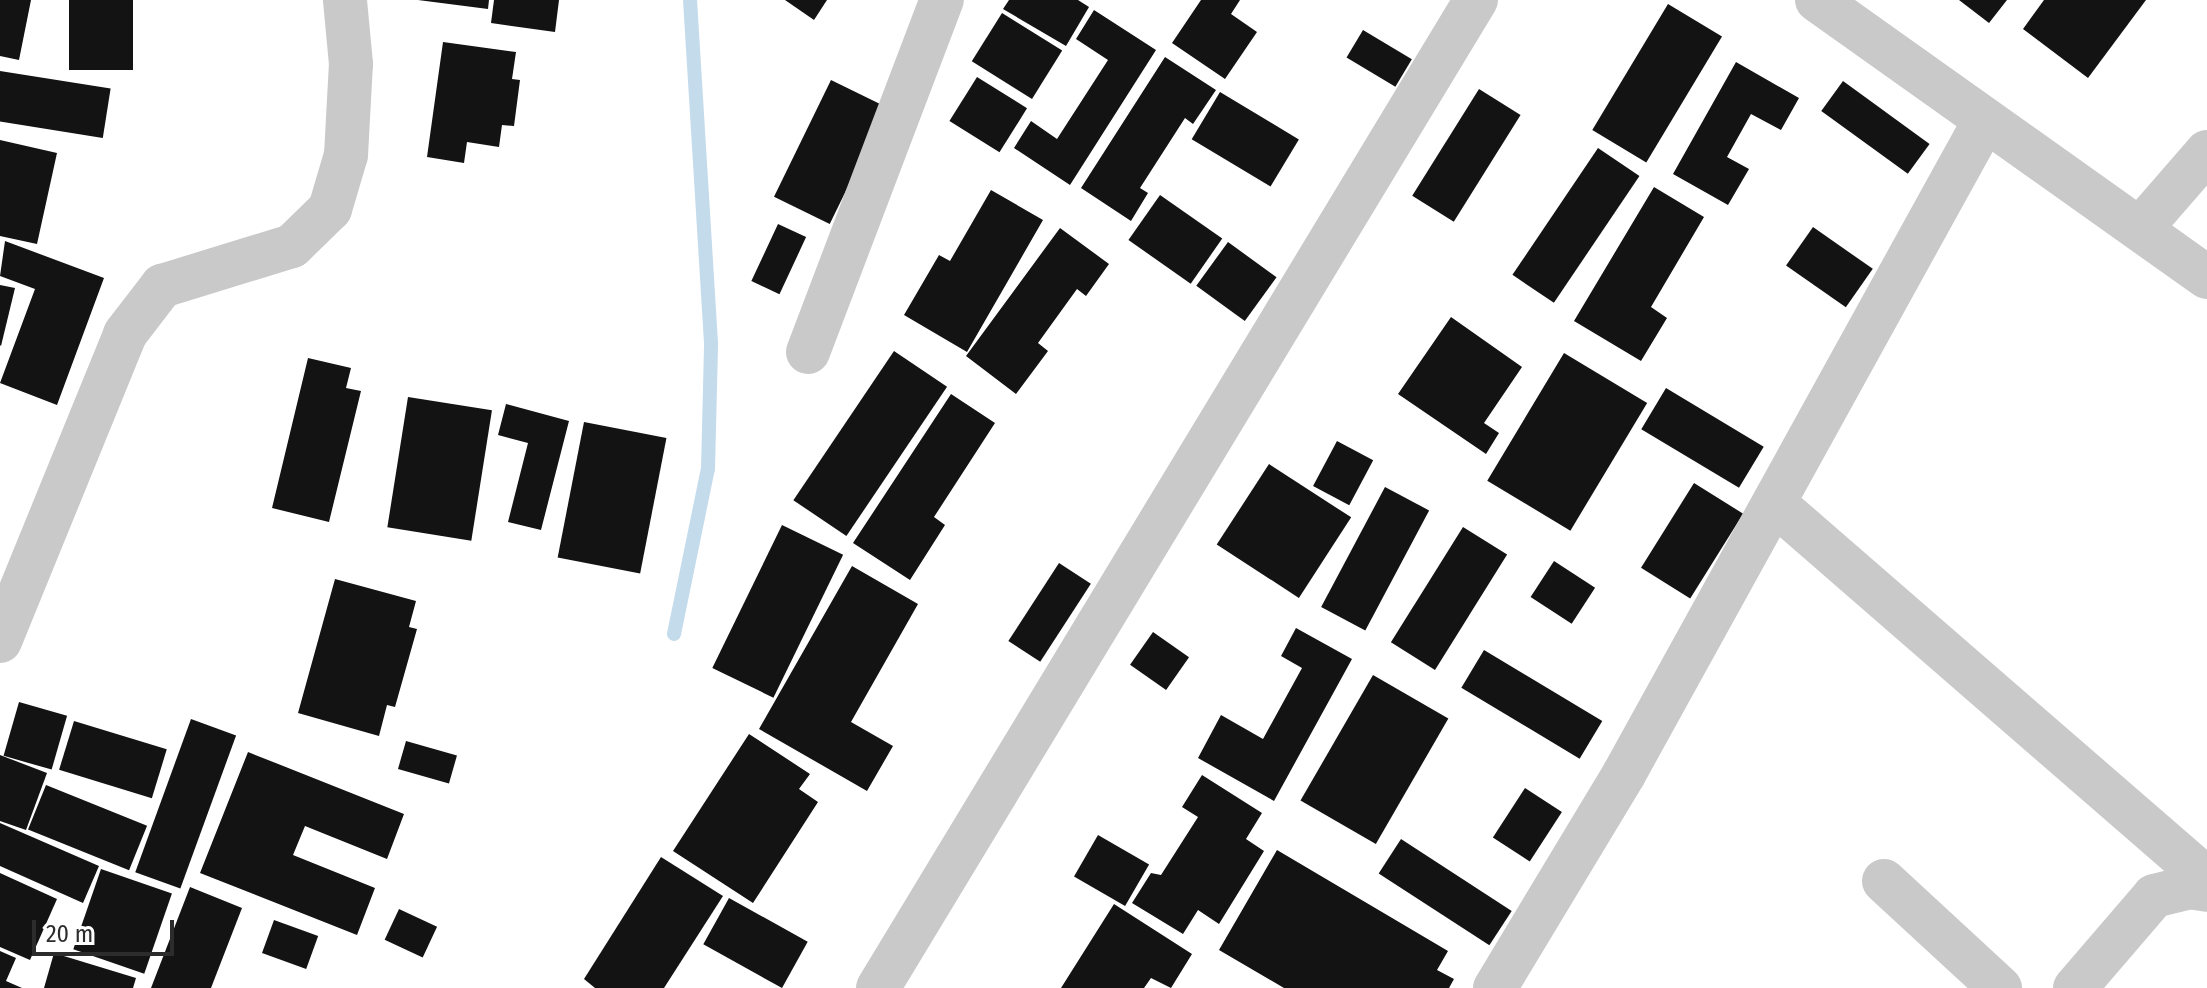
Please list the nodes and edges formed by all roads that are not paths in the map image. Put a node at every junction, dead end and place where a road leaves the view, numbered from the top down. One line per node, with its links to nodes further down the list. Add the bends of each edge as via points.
1 (345, 0): 11 (street, via 351,64 346,155 330,209 292,246 162,286 125,334)
2 (942, 0): 9 (street)
3 (1476, 0): 15 (street)
4 (1817, 0): 5 (street)
5 (1985, 120): 7 (street); 10 (street)
6 (2207, 152): 7 (street)
7 (2140, 229): 8 (street)
8 (2207, 277)
9 (808, 352)
10 (1774, 503): 12 (street); 16 (street, via 1624,774)
11 (0, 641)
12 (2207, 879)
13 (1884, 881): 17 (street)
14 (2207, 890): 18 (street, via 2189,887 2154,896)
15 (878, 988)
16 (1495, 988)
17 (2000, 988)
18 (2075, 988)

